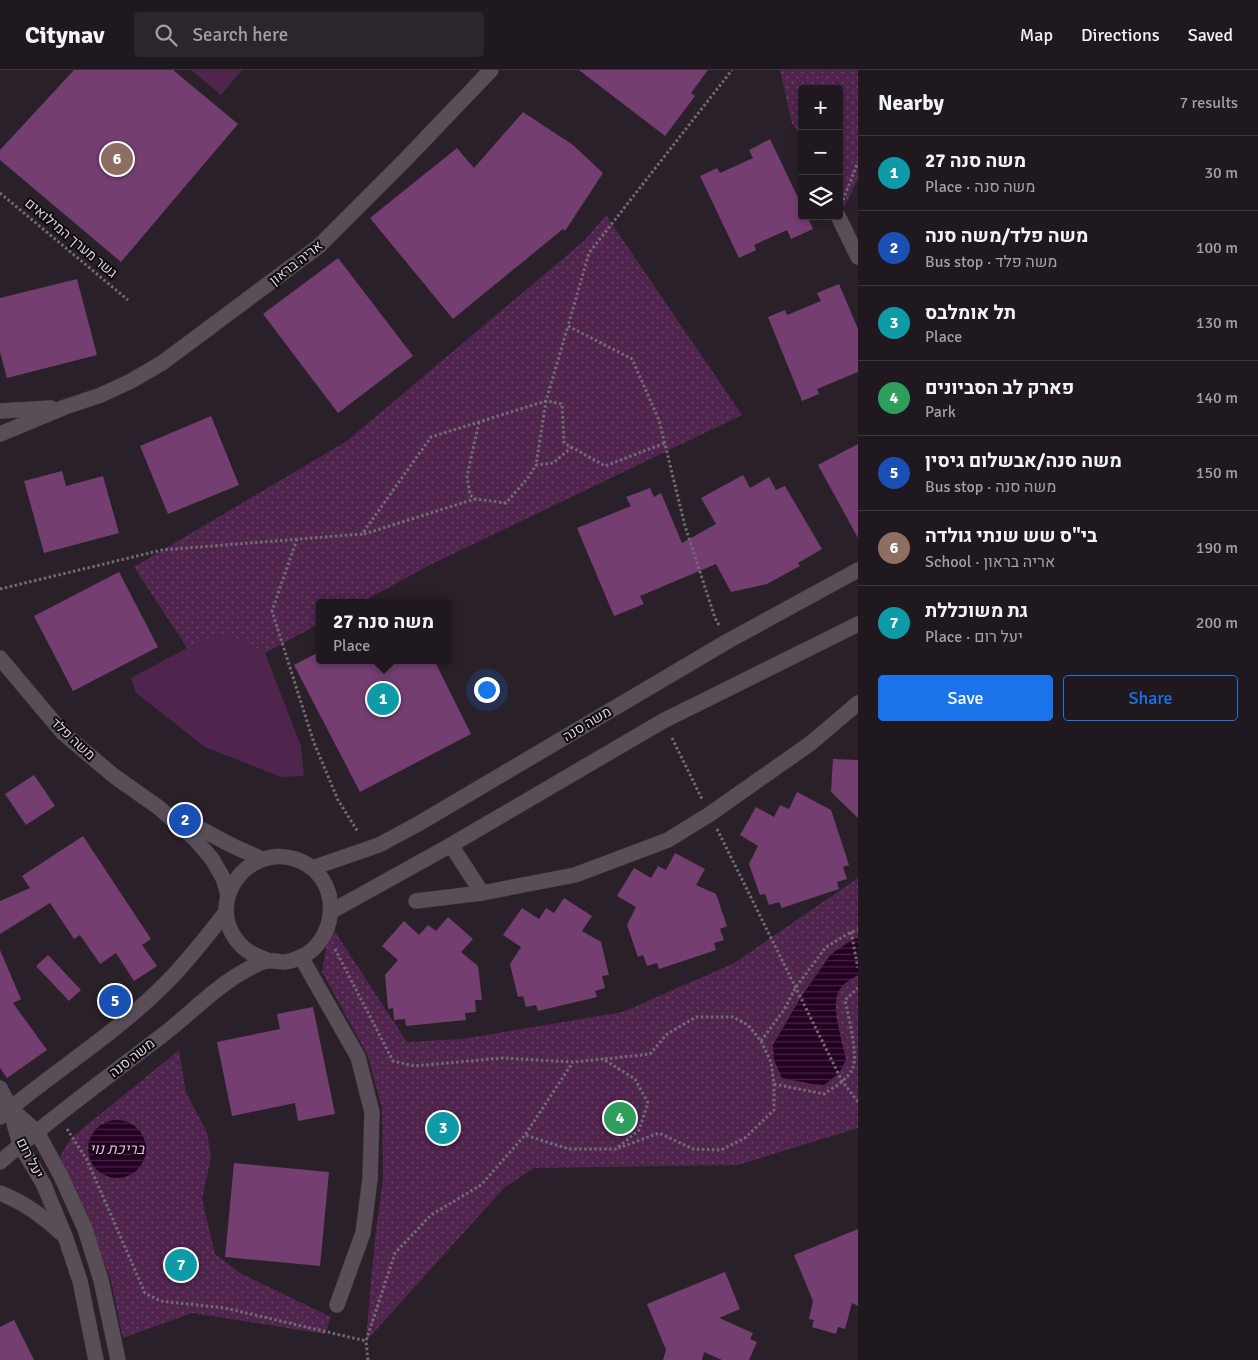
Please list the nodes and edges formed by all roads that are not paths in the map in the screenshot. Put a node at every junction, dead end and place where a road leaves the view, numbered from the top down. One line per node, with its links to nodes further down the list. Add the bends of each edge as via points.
1 (491, 70): 4 (street, אריה בראון, via 319,246 162,363 101,395)
2 (843, 217): 3 (street)
3 (858, 257)
4 (65, 407): 5 (street, אריה בראון); 6 (street, אריה בראון)
5 (0, 412)
6 (0, 434)
7 (858, 570): 14 (street, משה סנה, via 728,641 387,841)
8 (858, 624): 12 (street, via 664,721)
9 (0, 658): 11 (street, משה פלד, via 63,733 114,776)
10 (858, 703): 15 (street, via 811,743 668,840 575,875)
11 (158, 807): 13 (street, משה פלד); 16 (street, משה פלד, via 212,859)
12 (451, 845): 15 (street); 18 (street)
13 (262, 859): 14 (street, via 279,856 296,859); 16 (street, via 235,879)
14 (312, 868): 18 (street, via 324,881)
15 (482, 893): 17 (street)
16 (228, 894): 19 (street)
17 (416, 901)
18 (332, 911): 20 (street, via 326,932 316,947)
19 (226, 912): 21 (street, via 238,943 251,954); 23 (street, via 167,983 124,1021)
20 (301, 957): 21 (street, via 285,962); 29 (street, via 358,1058 372,1112 370,1179 363,1234)
21 (267, 960): 24 (street, משה סנה, via 241,973 210,995)
22 (0, 1088): 23 (street)
23 (5, 1113): 24 (street, יעל רום); 25 (street, יעל רום)
24 (37, 1132): 25 (street, משה סנה); 31 (street, יעל רום, via 62,1176 85,1229 101,1280)
25 (20, 1145): 26 (street, משה סנה); 28 (street, יעל רום, via 44,1186)
26 (0, 1162)
27 (0, 1193): 28 (street, via 48,1220)
28 (66, 1239): 30 (street, יעל רום, via 80,1282)
29 (337, 1305)
30 (96, 1360)
31 (118, 1360)

